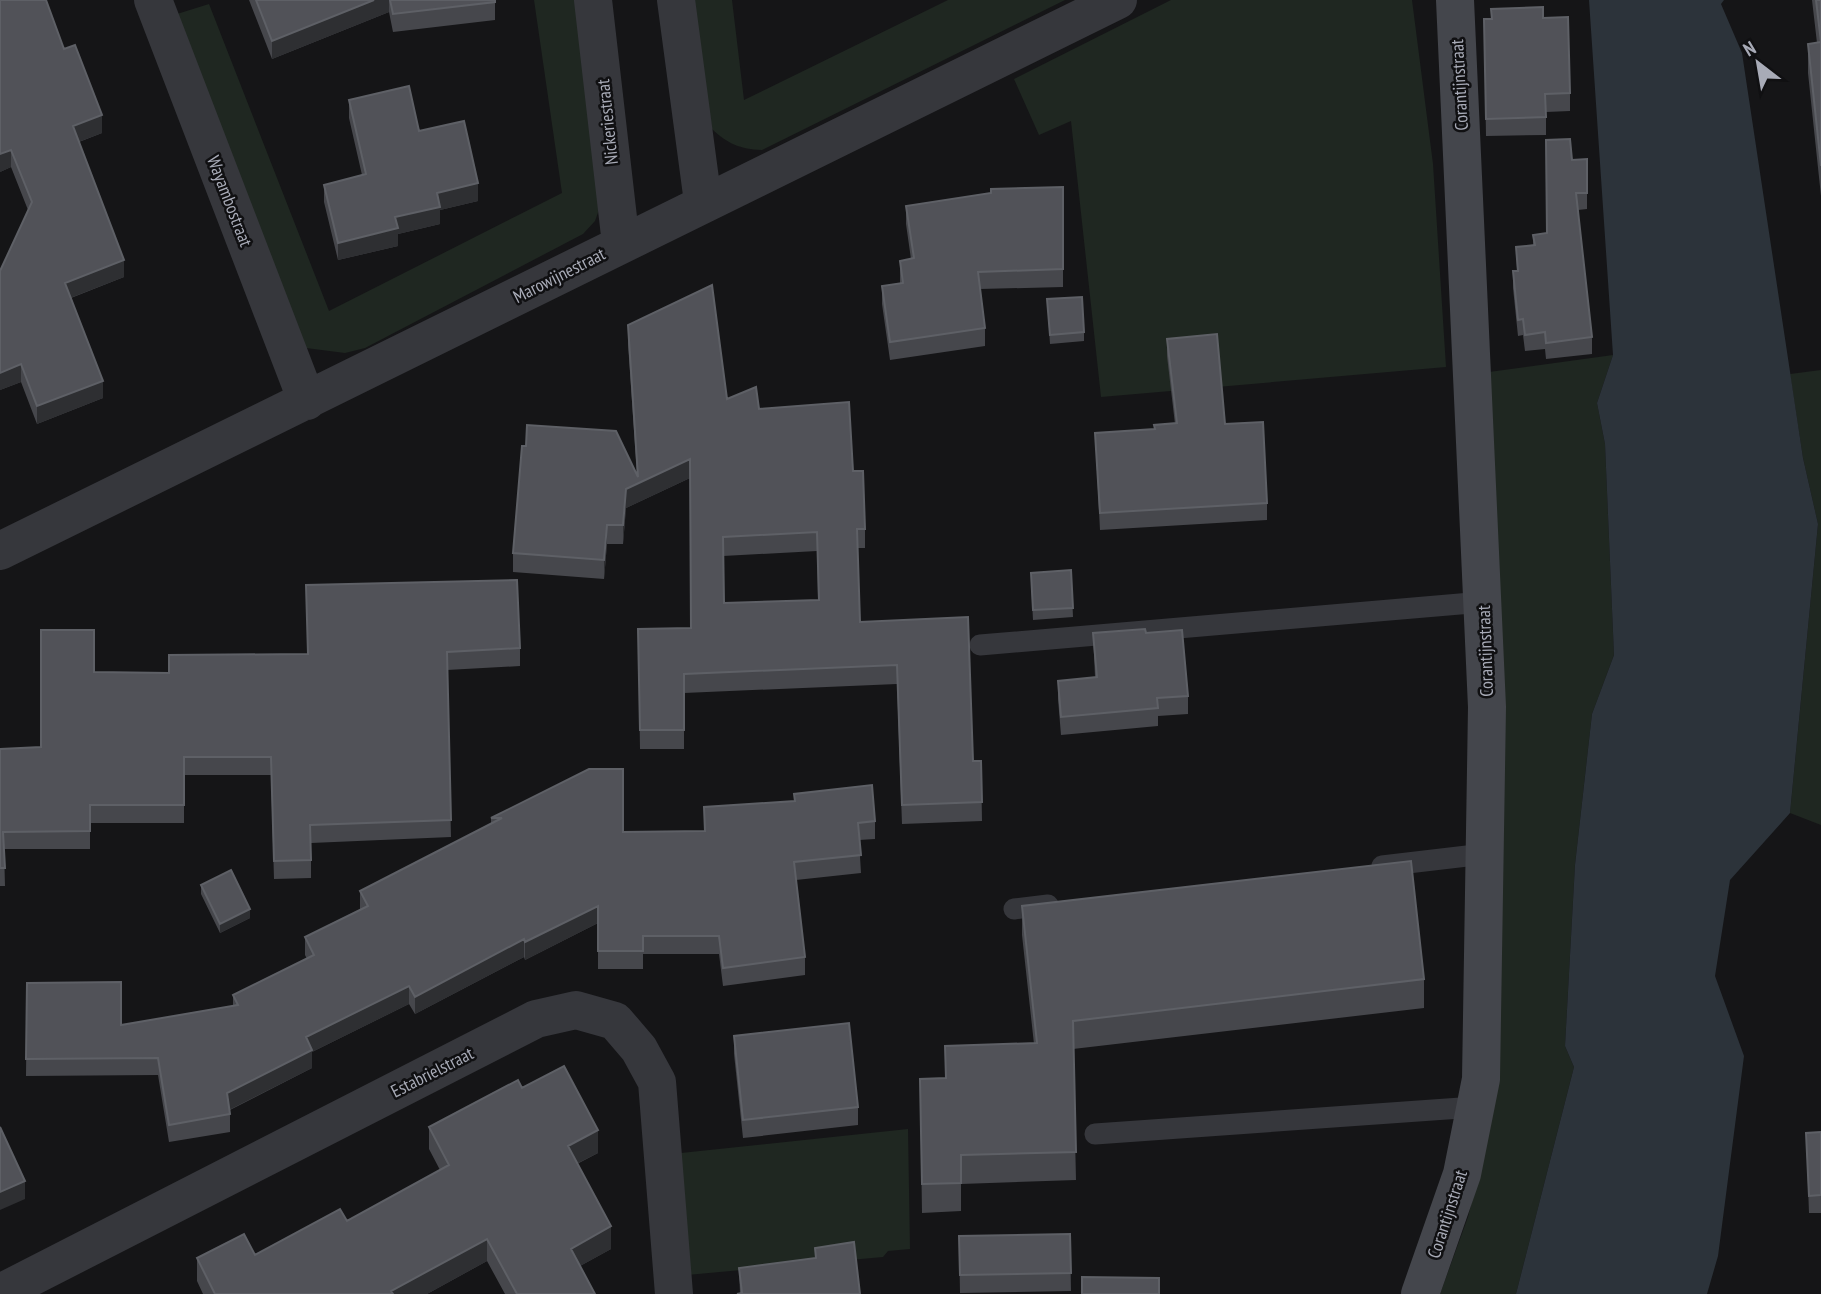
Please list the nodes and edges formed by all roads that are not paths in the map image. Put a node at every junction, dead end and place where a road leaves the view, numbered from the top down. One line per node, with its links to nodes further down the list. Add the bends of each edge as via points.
1 (153, 0): 8 (street, Wayambostraat)
2 (593, 0): 7 (street, Nickeriestraat)
3 (676, 0): 6 (street)
4 (1118, 0): 6 (street, Marowijnestraat)
5 (1455, 0): 10 (street, Corantijnstraat)
6 (703, 202): 7 (street, Marowijnestraat)
7 (621, 244): 8 (street, Marowijnestraat)
8 (307, 401): 9 (street, Marowijnestraat)
9 (0, 551)
10 (1483, 602): 11 (lane); 12 (street, Corantijnstraat, via 1487,707)
11 (980, 645)
12 (1484, 854): 13 (lane); 16 (street, Corantijnstraat, via 1481,1079)
13 (1367, 868)
14 (1068, 902): 15 (lane)
15 (1014, 909)
16 (1475, 1107): 17 (lane); 20 (street, Corantijnstraat, via 1462,1174)
17 (1095, 1134)
18 (0, 1293): 19 (street, Estabrielstraat, via 536,1019 576,1010 615,1021 639,1049 657,1082)
19 (674, 1294)
20 (1420, 1294)

